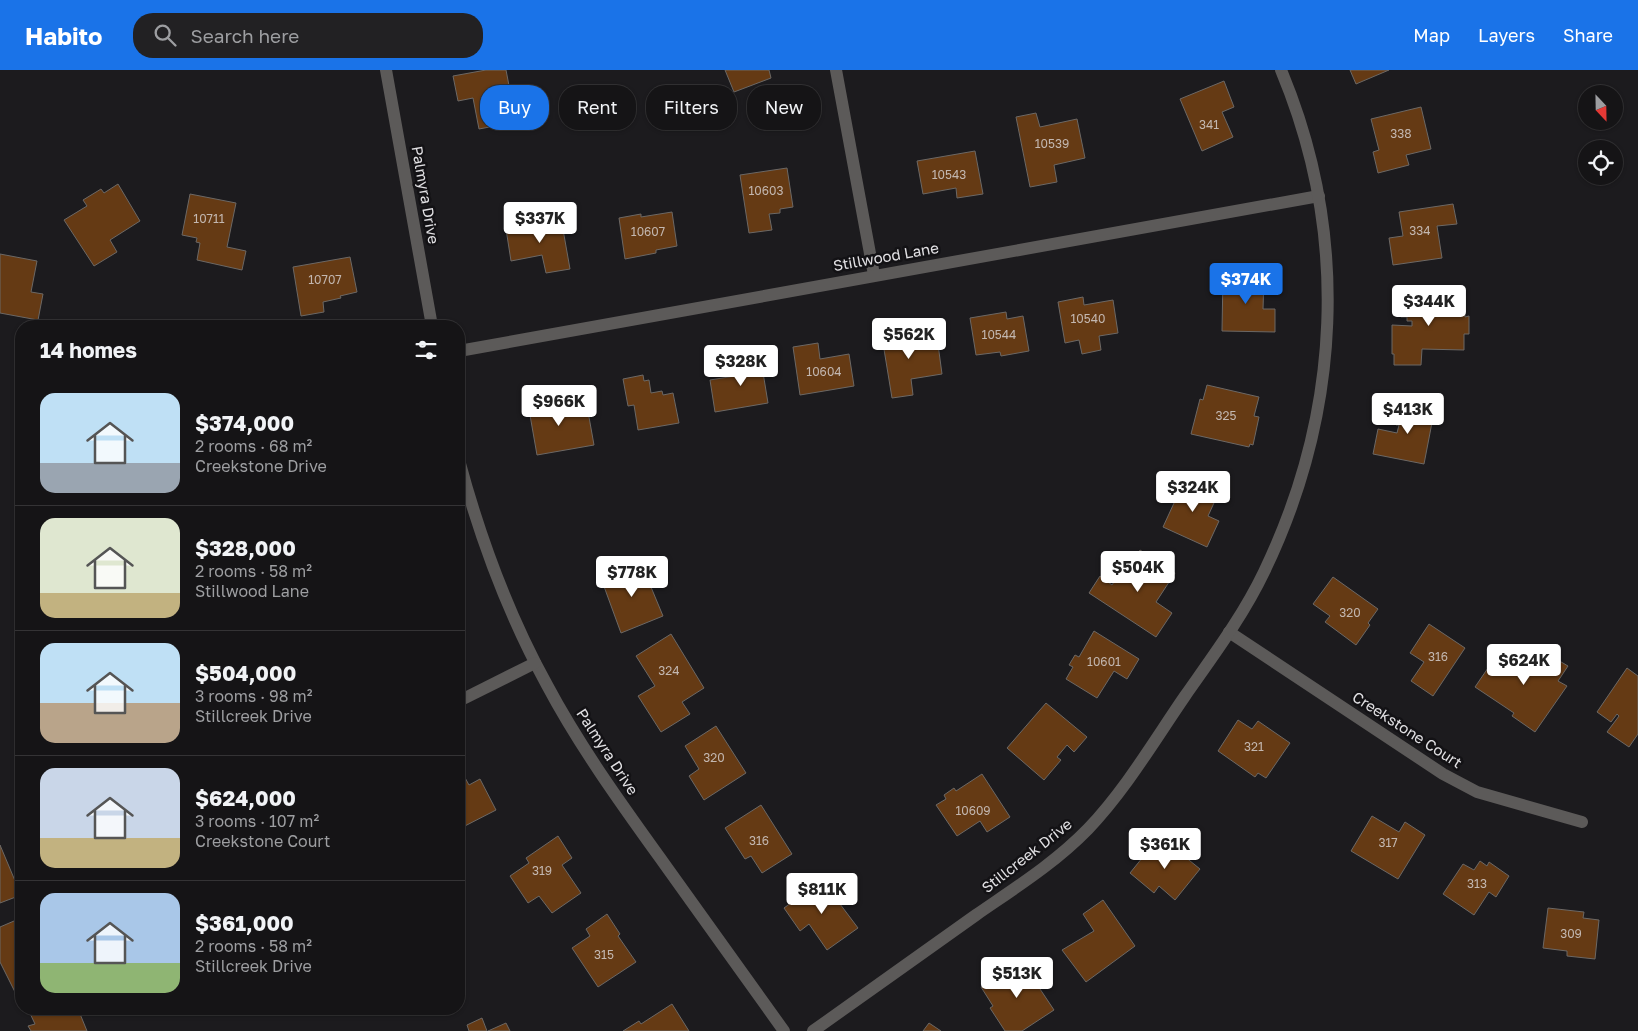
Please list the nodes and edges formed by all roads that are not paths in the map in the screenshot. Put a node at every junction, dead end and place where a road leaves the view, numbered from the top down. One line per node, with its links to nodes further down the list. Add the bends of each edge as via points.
1 (386, 70): 6 (street, Palmyra Drive)
2 (836, 70): 5 (street)
3 (1282, 70): 4 (street, Stillcreek Drive, via 1306,138)
4 (1320, 196): 5 (street, Stillwood Lane); 9 (street, Stillcreek Drive, via 1326,245 1328,322 1313,432 1290,514 1254,591)
5 (874, 276): 7 (street, Stillwood Lane)
6 (431, 320)
7 (465, 350)
8 (465, 480): 10 (street, Palmyra Drive, via 495,572)
9 (1229, 632): 12 (street, Creekstone Court, via 1442,774 1477,792); 14 (street, Stillcreek Drive, via 1120,791 1087,830 1038,872)
10 (535, 663): 11 (street); 13 (street, Palmyra Drive, via 605,782)
11 (465, 698)
12 (1582, 822)
13 (784, 1031)
14 (813, 1031)

